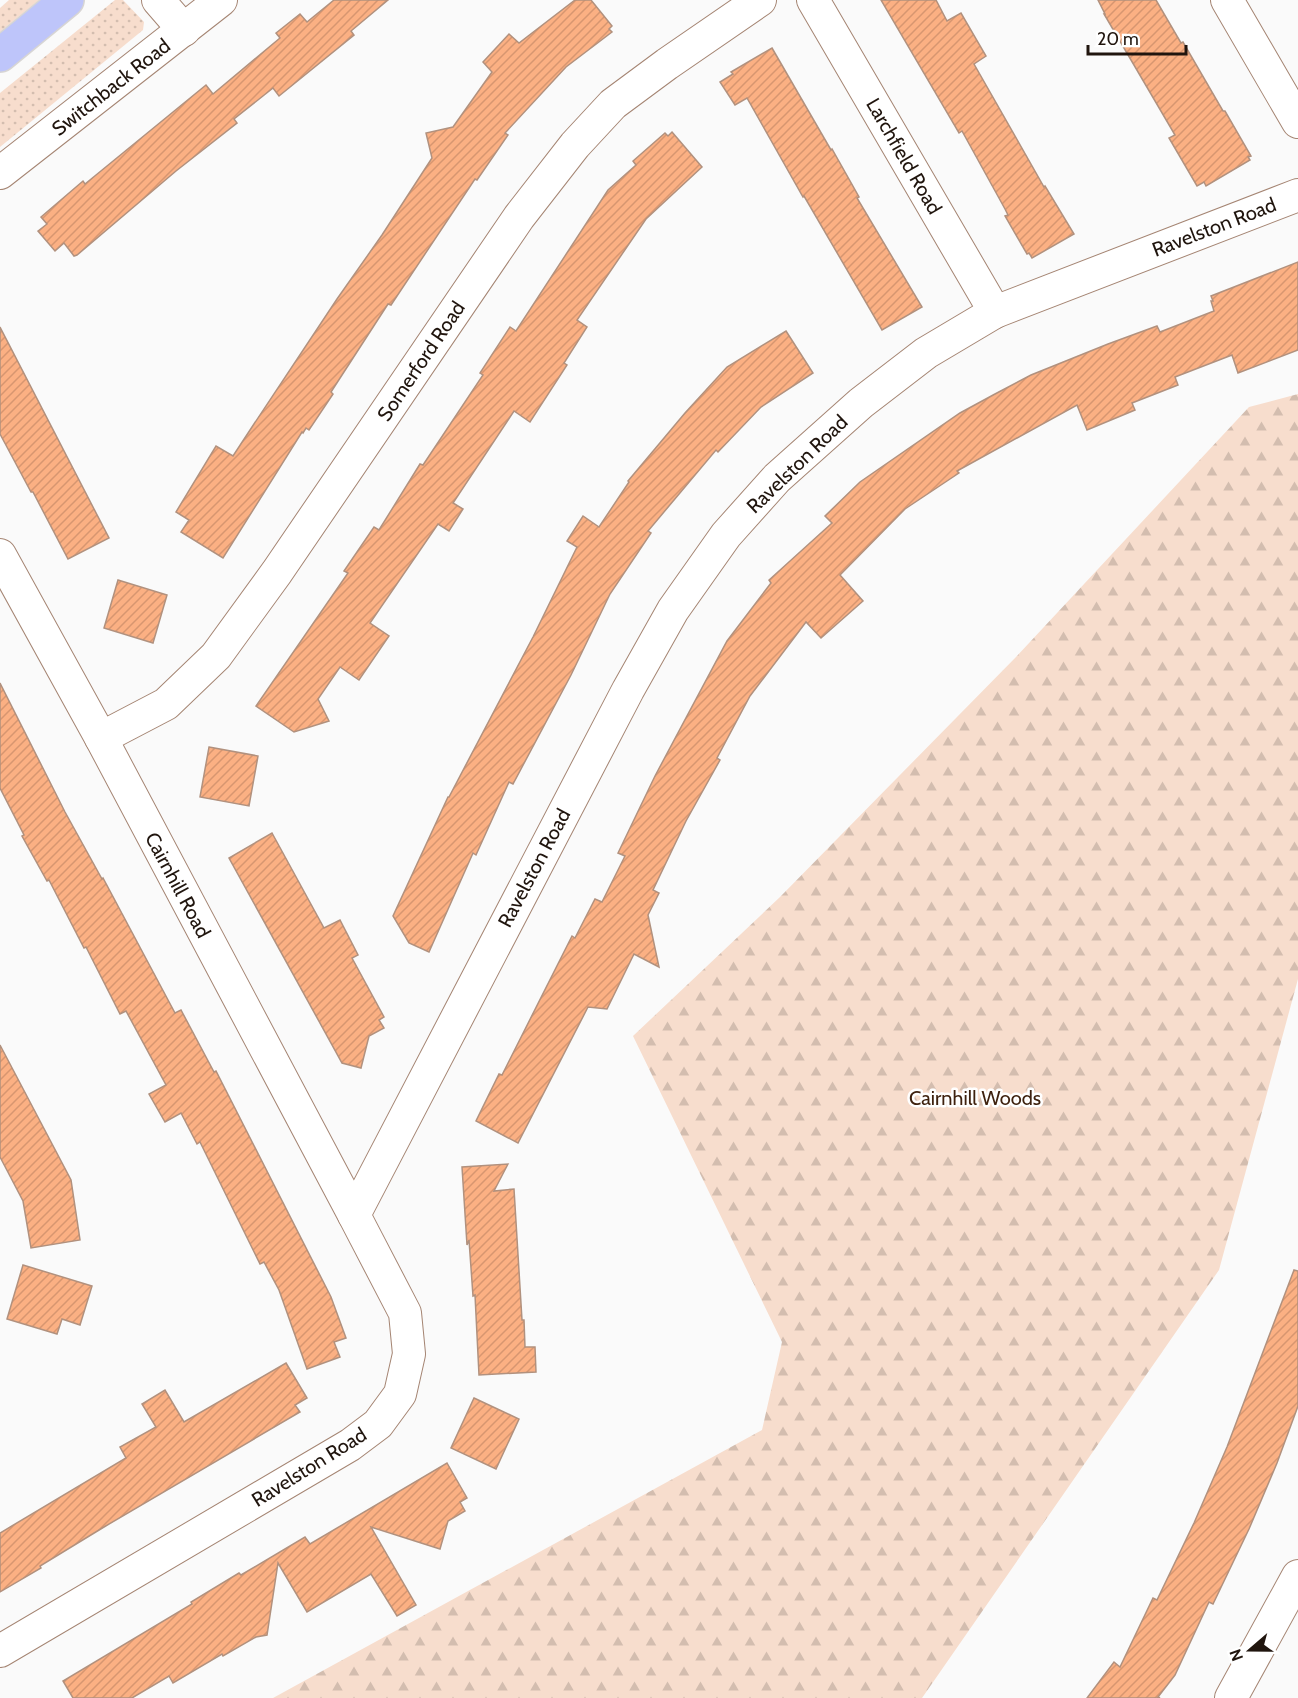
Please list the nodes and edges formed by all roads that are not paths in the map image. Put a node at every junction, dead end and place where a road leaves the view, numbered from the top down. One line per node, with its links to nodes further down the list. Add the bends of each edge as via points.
1 (67, 0): 8 (main road)
2 (158, 0): 7 (street)
3 (221, 0): 7 (street, Switchback Road)
4 (760, 0): 14 (street, Somerford Road, via 613,104 574,145 519,217 216,656 166,704)
5 (813, 0): 12 (street, Larchfield Road)
6 (1227, 0): 9 (street)
7 (184, 30): 10 (street, Switchback Road)
8 (0, 55)
9 (1298, 122)
10 (0, 173)
11 (1298, 195): 12 (street, Ravelston Road)
12 (995, 312): 15 (street, Ravelston Road, via 926,353 861,403 777,478 712,554 673,610 628,690)
13 (0, 555): 14 (street, Cairnhill Road)
14 (101, 738): 15 (street, Cairnhill Road)
15 (354, 1215): 17 (street, Ravelston Road, via 405,1313 409,1354 400,1394 378,1424 350,1445)
16 (1298, 1576): 18 (street)
17 (0, 1651)
18 (1232, 1698)

